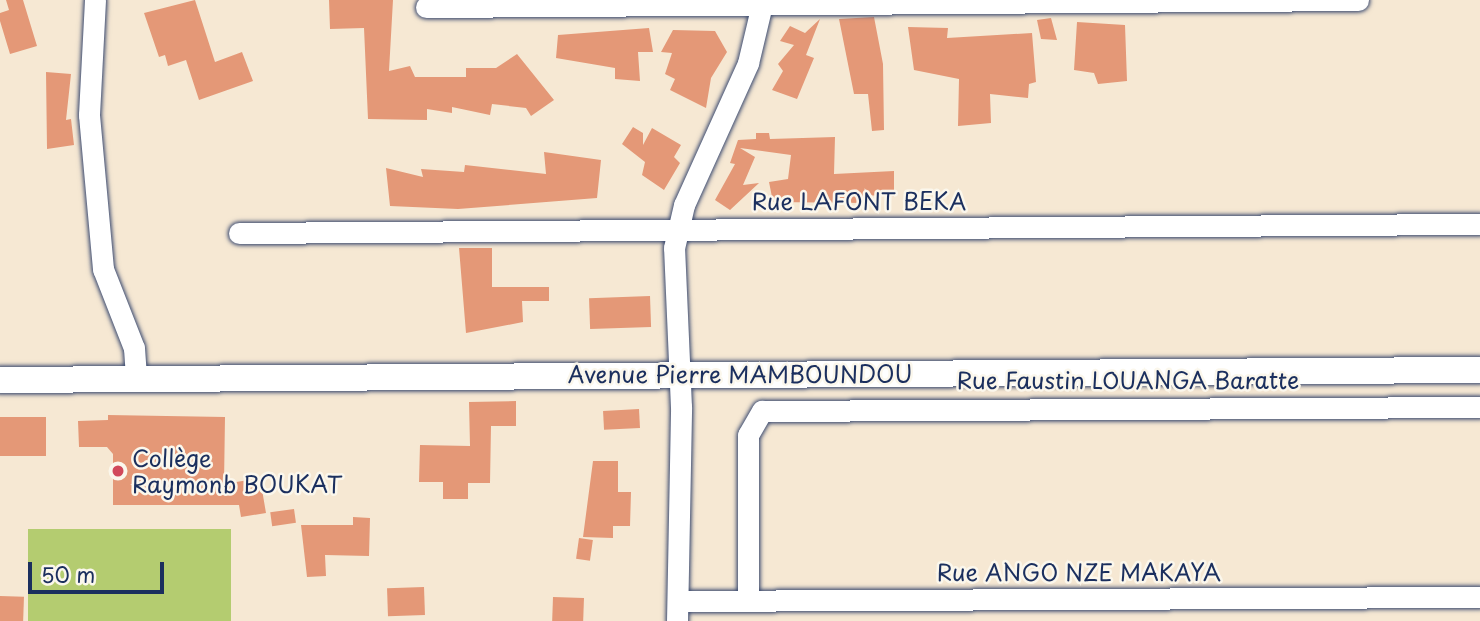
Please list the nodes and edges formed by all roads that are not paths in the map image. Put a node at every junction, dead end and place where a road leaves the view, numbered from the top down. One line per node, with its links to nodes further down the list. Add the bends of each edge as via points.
1 (95, 0): 12 (street, via 89,115 103,269 134,348)
2 (1358, 0): 4 (street)
3 (923, 1): 4 (street); 5 (street)
4 (1217, 1)
5 (764, 3): 6 (street); 8 (street, via 748,63)
6 (426, 7)
7 (1480, 224): 8 (street, Rue LAFONT BEKA)
8 (679, 227): 9 (street, Rue LAFONT BEKA); 11 (street, via 674,248)
9 (239, 233)
10 (1480, 370): 11 (street, Avenue Pierre MAMBOUNDOU)
11 (679, 375): 12 (street, Avenue Pierre MAMBOUNDOU); 17 (street)
12 (136, 379): 13 (street, Avenue Pierre MAMBOUNDOU)
13 (0, 380)
14 (1480, 408): 16 (street, Rue Faustin LOUANGA Baratte, via 762,411 748,435)
15 (1480, 597): 16 (street, Rue ANGO NZE MAKAYA)
16 (748, 600): 17 (street, Rue ANGO NZE MAKAYA)
17 (677, 611)

